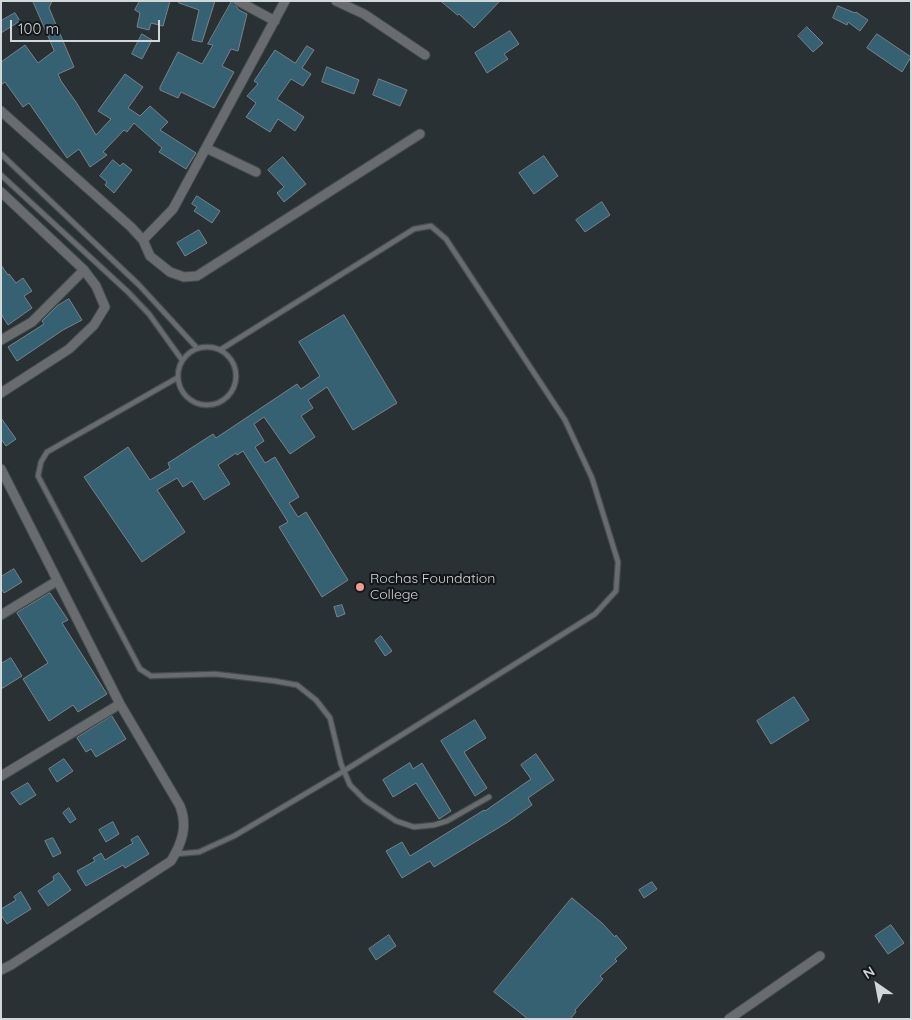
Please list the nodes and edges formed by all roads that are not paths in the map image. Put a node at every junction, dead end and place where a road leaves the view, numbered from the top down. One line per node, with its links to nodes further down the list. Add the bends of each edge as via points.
1 (238, 1): 4 (street)
2 (285, 1): 4 (street)
3 (336, 1): 5 (street, via 364,14)
4 (275, 21): 8 (street)
5 (425, 55)
6 (1, 111): 13 (street)
7 (420, 134): 13 (street, via 197,276 184,277 170,272 150,256)
8 (206, 148): 10 (street); 13 (street, via 173,209)
9 (1, 154): 16 (lane, via 139,285)
10 (256, 172)
11 (1, 175): 18 (lane, via 128,292 149,314)
12 (1, 192): 14 (street)
13 (143, 240)
14 (84, 270): 15 (street, via 32,322); 20 (street, via 106,307 94,325 69,349)
15 (1, 340)
16 (197, 348): 17 (lane, via 206,346); 18 (lane)
17 (220, 350): 19 (lane, via 231,359 236,377 229,395 222,401 212,405 193,402 185,396); 25 (lane, via 414,229 431,226 446,239 565,420 592,478 618,562 616,591 595,614)
18 (182, 360): 19 (lane)
19 (177, 378): 25 (lane, via 47,452 38,476 140,670 151,676 215,674 297,685 316,700 330,718)
20 (1, 393)
21 (1, 469): 22 (street)
22 (57, 581): 23 (street); 24 (street)
23 (1, 614)
24 (120, 704): 26 (street); 28 (street, via 183,815 185,827)
25 (344, 771): 27 (lane, via 350,785 365,800 396,821 414,827 447,822); 28 (lane, via 234,836 199,852)
26 (1, 776)
27 (489, 797)
28 (176, 854): 30 (street, via 171,861)
29 (820, 956): 31 (street)
30 (1, 970)
31 (729, 1019)

